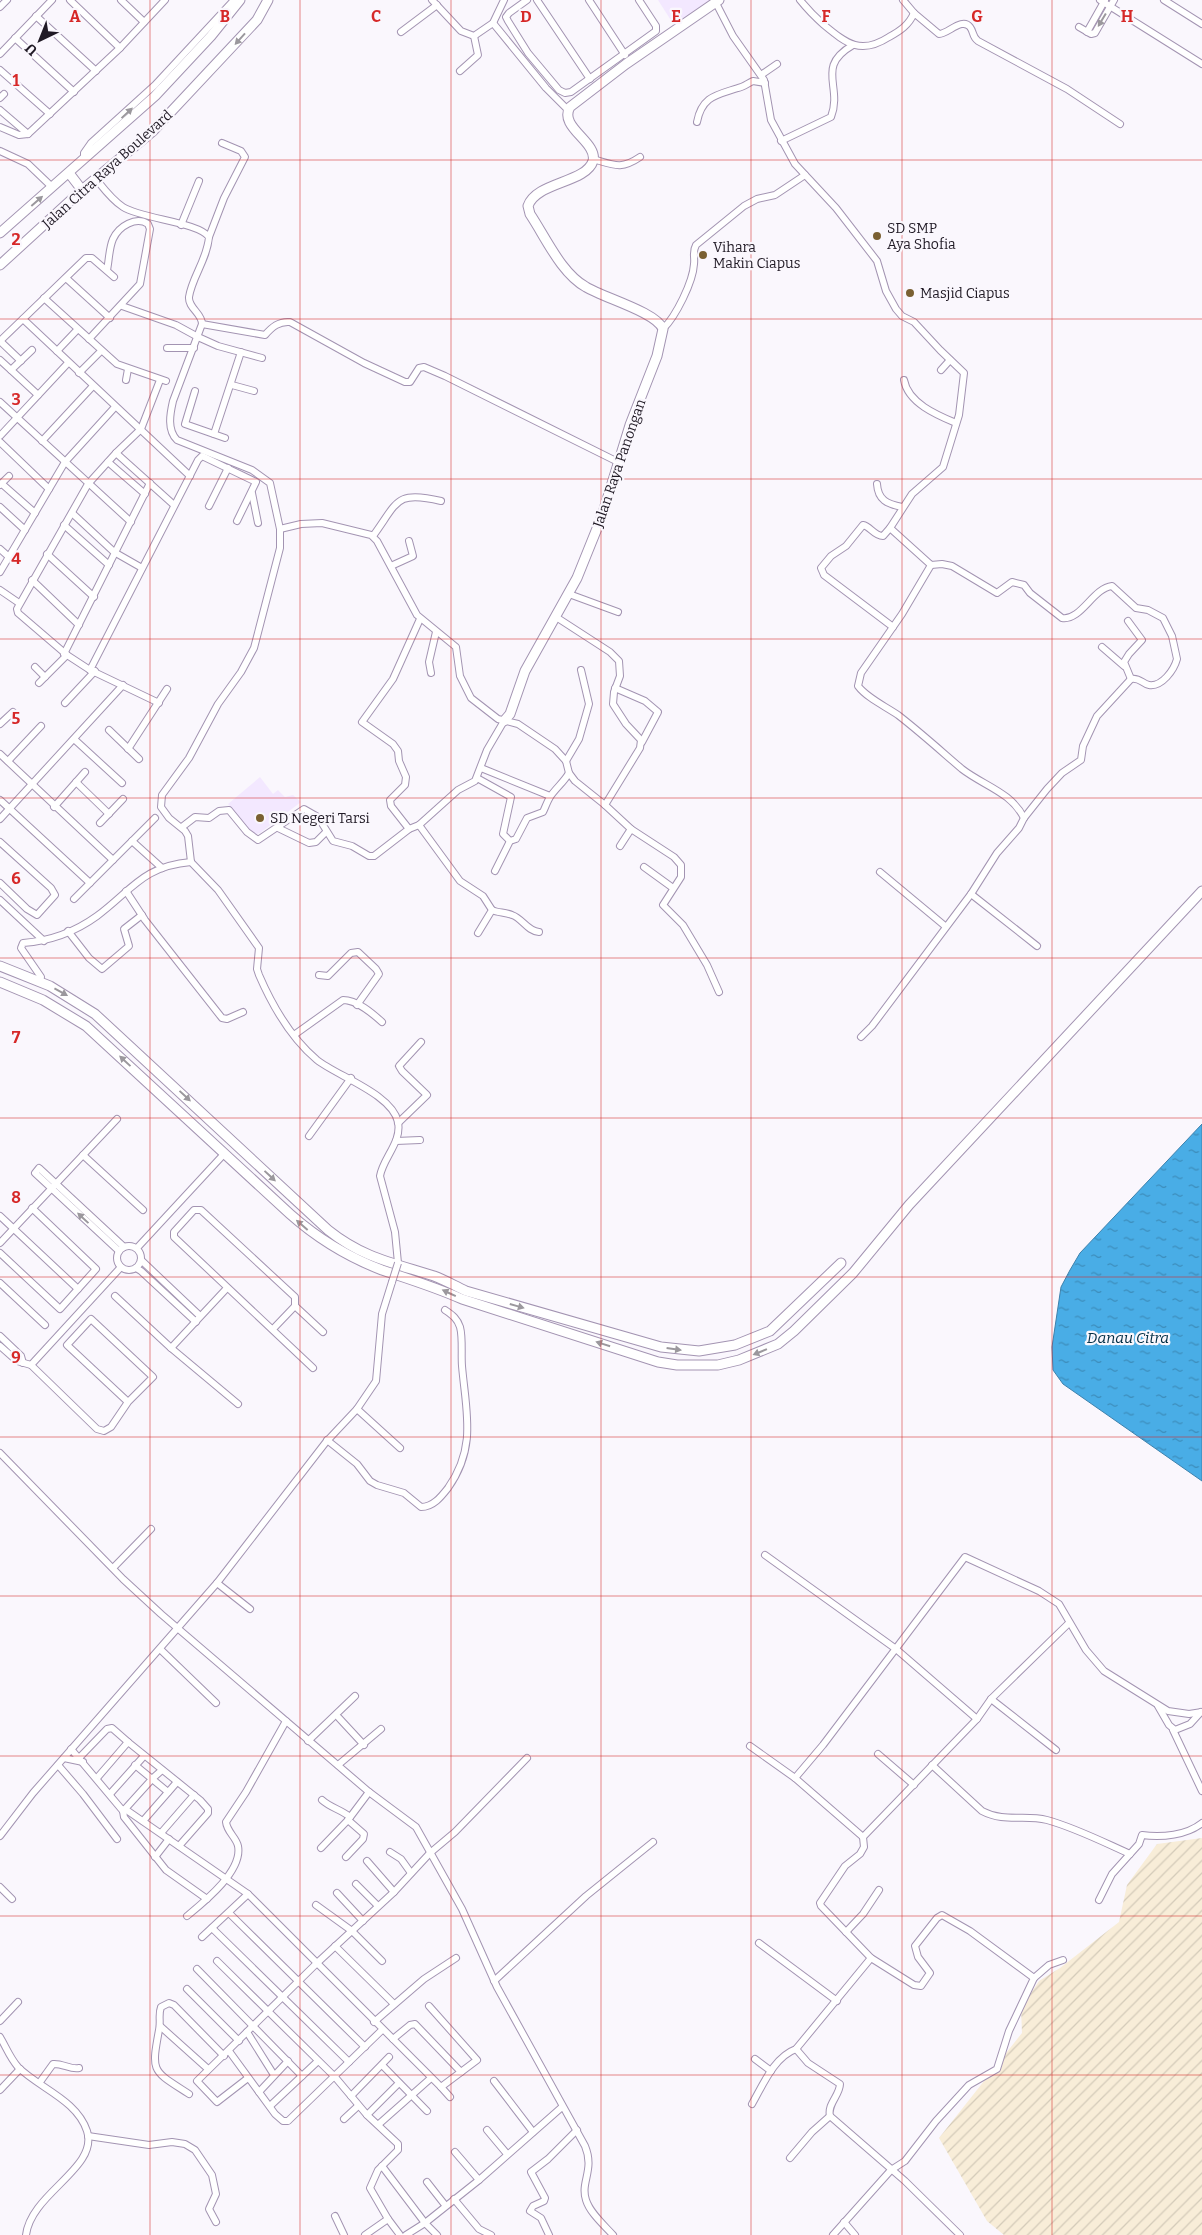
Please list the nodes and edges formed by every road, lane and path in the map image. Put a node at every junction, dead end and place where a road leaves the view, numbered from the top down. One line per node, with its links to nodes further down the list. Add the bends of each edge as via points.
1 (7, 0): 21 (street)
2 (52, 0): 23 (street)
3 (70, 0): 34 (street)
4 (121, 0): 24 (street)
5 (164, 0): 24 (street)
6 (234, 0): 32 (street)
7 (240, 0): 32 (street, Jalan Citra Raya Boulevard)
8 (268, 0): 60 (street, Jalan Citra Raya Boulevard, one-way to 60, via 257,20 199,84 141,142)
9 (504, 0): 25 (street)
10 (528, 0): 43 (street, via 506,17 528,53 565,93)
11 (537, 0): 43 (street)
12 (589, 0): 36 (street)
13 (639, 0): 36 (street, via 656,31)
14 (800, 0): 33 (street, via 812,16 840,39)
15 (903, 0): 22 (street)
16 (1164, 0): 26 (street)
17 (1103, 1): 20 (street); 29 (street)
18 (718, 2): 42 (street, via 733,36); 47 (street, via 626,64)
19 (435, 3): 28 (street); 30 (street, via 461,31)
20 (1112, 3): 29 (street, one-way to 29, via 1094,33); 38 (street)
21 (0, 8)
22 (914, 13): 33 (street, via 905,27 882,42 865,47); 50 (street, via 939,34 960,24 969,26 978,41 1067,89)
23 (36, 16): 31 (street); 41 (street)
24 (144, 22): 34 (street)
25 (493, 23): 30 (street); 47 (street)
26 (1202, 24)
27 (1079, 27): 29 (street)
28 (401, 32)
29 (1087, 32)
30 (474, 36): 40 (street, via 478,55)
31 (16, 38): 35 (street); 45 (street)
32 (200, 44): 58 (street, Jalan Citra Raya Boulevard, one-way to 32)
33 (853, 45): 53 (street, via 833,64 831,117)
34 (120, 48): 41 (street)
35 (0, 54)
36 (625, 55): 43 (street)
37 (777, 64): 42 (street)
38 (1202, 64)
39 (0, 70): 48 (street)
40 (460, 71)
41 (96, 72): 45 (street)
42 (761, 75): 44 (street)
43 (590, 79)
44 (765, 83): 49 (street, via 752,80 740,88 714,96 702,108); 53 (street, via 768,112)
45 (74, 92): 48 (street)
46 (0, 110): 52 (street)
47 (568, 110): 57 (street, via 569,121 590,148)
48 (50, 114): 52 (street)
49 (698, 122)
50 (1120, 124)
51 (0, 127): 52 (street, via 18,135)
52 (28, 134)
53 (781, 141): 59 (street)
54 (222, 143): 66 (street, via 242,150 246,157 224,198)
55 (0, 151): 62 (street, via 28,164)
56 (640, 157): 57 (street, via 622,166)
57 (593, 159): 76 (street, via 585,171 535,195 528,206 530,214 568,272 580,283 654,318)
58 (69, 173): 62 (street, Jalan Citra Raya Boulevard); 63 (street)
59 (805, 175): 76 (street, via 775,195 744,206 696,245 689,282); 89 (street, via 878,261 885,287 896,309 920,327)
60 (96, 179): 63 (street, Jalan Citra Raya Boulevard); 64 (street, via 123,207)
61 (199, 181): 64 (street)
62 (52, 187): 65 (street, Jalan Citra Raya Boulevard, one-way to 62)
63 (82, 190): 67 (street, Jalan Citra Raya Boulevard, via 21,251)
64 (181, 224): 66 (street)
65 (0, 233)
66 (209, 237): 75 (street, via 206,256 190,296)
67 (0, 265)
68 (107, 270): 69 (street); 70 (street, via 88,257); 72 (street, via 115,235 133,221 148,224 150,229 140,284)
69 (114, 277)
70 (66, 278): 71 (street); 73 (street)
71 (44, 298): 74 (street); 77 (street)
72 (122, 306): 73 (street); 78 (street, via 176,325)
73 (110, 318): 79 (street)
74 (23, 319): 80 (street); 84 (street)
75 (202, 324): 78 (street); 116 (street, via 265,335 275,325 290,322 404,382 410,382 419,368 424,367)
76 (663, 329): 116 (street, Jalan Raya Panongan, via 657,356)
77 (77, 330): 79 (street); 84 (street)
78 (198, 337): 82 (street); 86 (street)
79 (89, 340): 85 (street)
80 (0, 341): 90 (street)
81 (166, 348): 82 (street)
82 (194, 348): 138 (street, via 173,401 170,422 173,435 177,440 252,470 267,480 273,489)
83 (32, 350): 90 (street)
84 (57, 351): 91 (street)
85 (101, 352): 92 (street); 95 (street)
86 (241, 352): 87 (street); 98 (street)
87 (262, 358)
88 (0, 360): 93 (street)
89 (950, 360): 94 (street); 106 (street, via 964,373)
90 (21, 361): 93 (street)
91 (68, 363): 95 (street); 102 (street)
92 (128, 369): 96 (street); 107 (street, via 163,380)
93 (11, 370): 102 (street)
94 (942, 370)
95 (79, 373): 99 (street)
96 (126, 380)
97 (904, 380): 106 (street, via 913,398)
98 (232, 384): 101 (street); 108 (street)
99 (93, 386): 104 (street); 111 (street)
100 (194, 391): 108 (street, via 185,424)
101 (254, 392)
102 (38, 395): 105 (street)
103 (0, 402): 105 (street)
104 (114, 406): 107 (street); 114 (street)
105 (17, 418): 109 (street); 111 (street)
106 (956, 423): 131 (street, via 943,467 919,486)
107 (140, 429): 113 (street); 119 (street)
108 (214, 434): 110 (street)
109 (0, 436)
110 (225, 438)
111 (42, 441): 114 (street)
112 (0, 442): 124 (street)
113 (116, 453): 115 (street); 120 (street)
114 (65, 462): 121 (street); 124 (street)
115 (108, 462): 121 (street); 125 (street)
116 (618, 462): 154 (street, Jalan Raya Panongan, via 602,516)
117 (228, 468): 119 (street, via 202,456); 126 (street, via 255,481); 129 (street)
118 (9, 476): 123 (street)
119 (190, 476): 128 (street)
120 (150, 483): 125 (street); 128 (street)
121 (88, 484): 133 (street); 135 (street)
122 (877, 484): 131 (street, via 886,503)
123 (1, 485): 132 (street)
124 (49, 489): 132 (street)
125 (145, 494): 135 (street)
126 (252, 494): 134 (street); 136 (street)
127 (441, 501): 141 (street, via 416,496 402,499)
128 (174, 505): 150 (street)
129 (209, 506)
130 (0, 507): 140 (street)
131 (902, 507): 139 (street)
132 (35, 513): 140 (street)
133 (72, 513): 137 (street); 144 (street)
134 (237, 521)
135 (131, 522): 144 (street)
136 (258, 523)
137 (64, 525): 145 (street); 147 (street)
138 (280, 528): 141 (street, via 322,523); 210 (street, via 280,548 254,648 218,704 189,758 160,799 160,807)
139 (890, 528): 148 (street); 162 (street, via 880,536 863,525 821,570)
140 (25, 530): 146 (street)
141 (373, 536): 149 (street)
142 (409, 541): 149 (street, via 413,556)
143 (0, 549): 146 (street)
144 (114, 552): 147 (street); 150 (street)
145 (47, 554): 152 (street); 155 (street)
146 (9, 557): 151 (street)
147 (109, 565): 155 (street)
148 (931, 565): 162 (street); 172 (street, via 952,566 996,593 1012,582 1024,585 1066,619 1075,615 1105,587 1112,586 1136,608 1164,618 1177,652 1176,665 1156,685)
149 (391, 566): 159 (street)
150 (142, 568): 168 (street)
151 (0, 572)
152 (32, 580): 156 (street); 161 (street)
153 (0, 590): 156 (street)
154 (569, 594): 157 (street); 158 (street, Jalan Raya Panongan)
155 (94, 597): 161 (street)
156 (19, 603): 165 (street, via 18,613)
157 (618, 612)
158 (556, 617): 175 (street, via 619,661 620,676); 180 (street, Jalan Raya Panongan, via 525,671 510,714)
159 (420, 619): 163 (street); 212 (street, via 393,679 362,722 398,751 406,777 405,785 390,800)
160 (1128, 621): 166 (street, via 1142,640 1128,654)
161 (79, 625): 165 (street)
162 (893, 627): 206 (street, via 861,672 860,688 911,725 963,770 1007,797)
163 (436, 632): 170 (street, via 429,662); 180 (street, via 456,647 460,676 469,695)
164 (1102, 647): 166 (street)
165 (66, 655): 168 (street); 171 (street)
166 (1124, 664): 172 (street)
167 (34, 667): 171 (street)
168 (92, 670): 174 (street); 177 (street)
169 (581, 670): 189 (street, via 589,704 579,739)
170 (431, 673)
171 (45, 677): 173 (street)
172 (1131, 679): 206 (street, via 1097,716 1083,746 1081,760 1057,778)
173 (40, 683)
174 (123, 686): 178 (street); 184 (street)
175 (615, 688): 185 (street, via 614,707); 185 (street, via 644,701 658,712)
176 (167, 689): 178 (street)
177 (65, 703)
178 (159, 704): 186 (street)
179 (13, 712): 181 (street)
180 (504, 721): 189 (street, via 524,727); 191 (street, Jalan Raya Panongan)
181 (0, 724)
182 (41, 726): 190 (street)
183 (109, 730): 186 (street)
184 (74, 739): 196 (street); 197 (street)
185 (642, 742): 201 (street)
186 (128, 749): 188 (street)
187 (0, 754): 190 (street)
188 (139, 759)
189 (566, 761): 193 (street)
190 (8, 762): 197 (street)
191 (480, 768): 194 (street, Jalan Raya Panongan); 198 (street)
192 (85, 772): 195 (street)
193 (569, 773): 198 (street); 201 (street)
194 (477, 778): 209 (street, via 458,790); 216 (street, via 511,797 503,834)
195 (76, 782): 202 (street); 204 (street)
196 (122, 783)
197 (32, 784): 202 (street); 203 (street)
198 (550, 796): 216 (street, via 543,812 527,818 516,838)
199 (123, 799): 204 (street)
200 (0, 800): 203 (street)
201 (605, 805): 213 (street)
202 (54, 806): 219 (street)
203 (10, 809): 207 (street); 226 (street)
204 (109, 814): 208 (street)
205 (155, 818): 215 (street)
206 (1024, 818): 230 (street)
207 (0, 819)
208 (100, 823)
209 (419, 825): 212 (street); 233 (street, via 460,881 483,896)
210 (182, 826): 211 (street, via 195,817 209,818 229,810 255,839 263,838); 220 (street, via 188,836)
211 (278, 828): 214 (street, via 309,843 316,842); 214 (street, via 304,808 318,817)
212 (409, 829): 214 (street, via 371,856 333,841)
213 (631, 829): 218 (street); 227 (street, via 681,865 681,877)
214 (326, 832)
215 (132, 841): 219 (street); 222 (street)
216 (510, 841): 223 (street)
217 (0, 842): 225 (street, via 52,888 55,895 37,915)
218 (620, 846)
219 (113, 860): 226 (street)
220 (191, 862): 222 (street); 249 (street, via 218,890 259,948 259,975)
221 (644, 867): 227 (street)
222 (162, 868): 228 (street, via 135,882)
223 (495, 871)
224 (880, 872): 235 (street)
225 (0, 883)
226 (90, 883): 231 (street)
227 (674, 888): 245 (street, via 663,905 683,925)
228 (126, 891): 234 (street); 236 (street, via 99,914)
229 (1202, 891): 283 (street, via 909,1205 852,1273)
230 (971, 894): 235 (street); 240 (street)
231 (74, 899)
232 (0, 900): 239 (street)
233 (492, 910): 237 (street, via 512,915 530,930); 238 (street)
234 (142, 915): 236 (street, via 124,929 129,946 102,969 88,958); 247 (street, via 222,1018 227,1020)
235 (945, 926): 250 (street)
236 (68, 931): 239 (street)
237 (539, 932)
238 (478, 933)
239 (44, 941): 244 (street, via 23,943 21,948)
240 (1038, 946)
241 (0, 966): 244 (street)
242 (319, 975): 246 (street, via 328,976 351,953 358,952 379,974)
243 (0, 982): 259 (street, one-way to 243, via 86,1026 43,1000)
244 (40, 982): 258 (street, one-way to 258, via 74,1000 114,1030)
245 (720, 992)
246 (357, 1005): 248 (street); 249 (street, via 343,1000)
247 (244, 1012)
248 (382, 1022)
249 (294, 1035): 252 (street, via 318,1061)
250 (861, 1037)
251 (421, 1042): 254 (street, via 399,1066 427,1095)
252 (351, 1078): 254 (street, via 378,1098); 255 (street)
253 (117, 1119): 260 (street)
254 (398, 1123): 257 (street)
255 (309, 1136)
256 (420, 1140): 257 (street)
257 (396, 1141): 294 (street, bridge, via 380,1176 395,1232 398,1262 382,1314 376,1381)
258 (234, 1143): 259 (street); 280 (street, one-way to 280, via 356,1250 466,1291 679,1350 699,1351 735,1345 770,1331)
259 (224, 1154): 267 (street); 283 (street, one-way to 259, via 778,1344 718,1365 658,1362 462,1299 352,1256 306,1228)
260 (83, 1155): 261 (street); 263 (street)
261 (54, 1186): 262 (street); 268 (street)
262 (32, 1208): 265 (street); 276 (street, via 96,1270)
263 (143, 1210)
264 (0, 1216): 265 (street)
265 (14, 1228): 266 (street); 276 (street)
266 (0, 1243)
267 (137, 1248): 268 (street); 270 (street)
268 (121, 1249): 272 (street, via 117,1258)
269 (0, 1253): 276 (street, via 60,1309)
270 (141, 1260): 273 (street); 281 (street)
271 (841, 1263): 280 (street)
272 (121, 1267): 273 (street); 290 (street)
273 (136, 1268): 281 (street)
274 (0, 1283): 282 (street)
275 (227, 1288): 278 (street, via 173,1235 198,1208 295,1297); 281 (street); 284 (street)
276 (78, 1289)
277 (115, 1296): 288 (street)
278 (295, 1306): 284 (street); 285 (street)
279 (445, 1310): 295 (street, via 455,1317 460,1329 469,1420 464,1457 457,1475 442,1495 427,1507 421,1507 404,1493 370,1481 357,1464)
280 (786, 1318): 283 (street)
281 (198, 1319): 288 (street)
282 (45, 1324)
283 (797, 1328)
284 (273, 1330): 291 (street)
285 (323, 1332)
286 (0, 1336): 289 (street, via 21,1356)
287 (1, 1348): 289 (street)
288 (171, 1348): 293 (street)
289 (23, 1363): 290 (street)
290 (31, 1364): 292 (street, via 97,1429 104,1431 111,1427)
291 (313, 1368)
292 (128, 1402): 292 (street, via 153,1377 91,1319 67,1345)
293 (238, 1404)
294 (357, 1409): 295 (street); 296 (street)
295 (328, 1440): 301 (street)
296 (400, 1448)
297 (0, 1453): 300 (street)
298 (151, 1529): 300 (street)
299 (765, 1555): 306 (street)
300 (113, 1568): 304 (street)
301 (217, 1583): 302 (street); 304 (street)
302 (250, 1609)
303 (1069, 1624): 306 (street, via 1058,1604 1039,1591 965,1557); 308 (street); 310 (street, via 1104,1671)
304 (178, 1628): 305 (street); 314 (street)
305 (160, 1649): 309 (street); 321 (street)
306 (896, 1649): 313 (street); 335 (street)
307 (355, 1696): 317 (street)
308 (991, 1699): 313 (street); 322 (street)
309 (216, 1703)
310 (1156, 1703): 311 (street, via 1172,1713); 316 (street)
311 (1202, 1712): 316 (street, via 1183,1728)
312 (339, 1718): 319 (street)
313 (976, 1718): 331 (street)
314 (286, 1721): 317 (street); 363 (street, via 226,1822 238,1844 233,1868)
315 (381, 1729): 319 (street)
316 (1173, 1730): 338 (street)
317 (308, 1740): 330 (street)
318 (128, 1742): 324 (street); 327 (street, via 112,1728 107,1729); 333 (street)
319 (364, 1745): 330 (street)
320 (750, 1746): 335 (street)
321 (71, 1749): 325 (street); 327 (street)
322 (1056, 1750)
323 (878, 1754): 337 (street)
324 (144, 1756): 329 (street); 332 (street)
325 (64, 1758): 327 (street); 328 (street)
326 (527, 1758): 357 (street)
327 (81, 1760): 333 (street)
328 (58, 1765): 349 (street); 351 (street)
329 (136, 1765): 334 (street); 341 (street)
330 (338, 1765): 340 (street)
331 (932, 1765): 337 (street); 358 (street, via 990,1815 1046,1820)
332 (162, 1770): 334 (street); 336 (street)
333 (97, 1778): 341 (street)
334 (153, 1778): 339 (street); 344 (street)
335 (795, 1778): 350 (street)
336 (177, 1782): 339 (street); 342 (street)
337 (914, 1784): 350 (street)
338 (1202, 1791)
339 (168, 1792): 346 (street)
340 (370, 1792): 345 (street); 357 (street, via 416,1827)
341 (110, 1794): 344 (street)
342 (194, 1795): 348 (street); 354 (street, via 208,1813)
343 (322, 1800): 345 (street)
344 (124, 1810): 346 (street); 359 (street, via 124,1817)
345 (349, 1818): 355 (street); 360 (street, via 364,1834)
346 (143, 1821): 348 (street)
347 (1202, 1823): 358 (street, via 1189,1832 1142,1835)
348 (161, 1833): 352 (street)
349 (0, 1836)
350 (864, 1837): 380 (street, via 860,1854 845,1866 820,1903)
351 (117, 1839)
352 (169, 1839): 354 (street); 359 (street)
353 (653, 1842): 392 (street, via 586,1896)
354 (179, 1846): 363 (street)
355 (321, 1848)
356 (390, 1852): 362 (street, via 402,1859)
357 (430, 1853): 362 (street); 392 (street, via 462,1909)
358 (1130, 1854): 372 (street, via 1112,1874)
359 (155, 1857): 371 (street, via 182,1883)
360 (346, 1857)
361 (367, 1861): 367 (street)
362 (411, 1873): 367 (street)
363 (226, 1879): 369 (street); 371 (street)
364 (356, 1884): 374 (street)
365 (0, 1887): 370 (street)
366 (880, 1890): 380 (street)
367 (394, 1892): 374 (street)
368 (337, 1893): 377 (street)
369 (248, 1894): 375 (street); 389 (street)
370 (12, 1899)
371 (207, 1899): 376 (street)
372 (1099, 1900)
373 (316, 1905): 379 (street)
374 (378, 1906): 377 (street)
375 (229, 1913): 378 (street); 393 (street)
376 (187, 1916)
377 (363, 1920): 379 (street)
378 (212, 1928): 381 (street); 395 (street)
379 (352, 1931): 383 (street); 388 (street)
380 (846, 1932): 385 (street)
381 (202, 1937)
382 (759, 1943): 396 (street)
383 (335, 1946): 389 (street); 398 (street)
384 (456, 1958): 398 (street)
385 (871, 1958): 391 (street, via 909,1983 921,1986 930,1973 918,1957 915,1946 942,1915 970,1931); 396 (street)
386 (1063, 1960): 391 (street)
387 (217, 1961): 400 (street)
388 (382, 1961)
389 (317, 1963): 393 (street); 402 (street)
390 (197, 1969): 404 (street)
391 (1034, 1978): 456 (street, via 1009,2031 997,2069 969,2085 905,2161)
392 (494, 1981): 442 (street)
393 (300, 1982): 395 (street); 410 (street)
394 (187, 1989): 409 (street)
395 (283, 1998): 400 (street); 417 (street)
396 (837, 2001): 411 (street)
397 (18, 2002): 401 (street)
398 (394, 2004): 402 (street)
399 (429, 2006): 423 (street, via 477,2060)
400 (268, 2012): 404 (street); 416 (street)
401 (0, 2021)
402 (374, 2022): 405 (street)
403 (160, 2026): 412 (street, via 158,2013 169,2003); 421 (street); 435 (street, via 155,2066 158,2072)
404 (254, 2026): 406 (street); 414 (street)
405 (382, 2030): 408 (street); 410 (street)
406 (247, 2032): 409 (street); 424 (street)
407 (0, 2037): 420 (street)
408 (393, 2039): 423 (street, via 415,2024); 428 (street)
409 (239, 2041): 412 (street)
410 (365, 2047): 417 (street)
411 (796, 2049): 422 (street, via 785,2055); 445 (street, via 808,2063 840,2084 830,2107)
412 (226, 2054): 421 (street); 427 (street)
413 (389, 2058): 418 (street)
414 (288, 2060): 424 (street); 425 (street)
415 (755, 2060): 422 (street)
416 (318, 2061): 425 (street); 426 (street)
417 (349, 2062): 426 (street)
418 (382, 2065): 431 (street); 437 (street)
419 (79, 2068): 430 (street, via 53,2064)
420 (20, 2069): 430 (street); 433 (street)
421 (208, 2069): 427 (street, via 197,2082 217,2102)
422 (772, 2071): 439 (street)
423 (461, 2072): 432 (street)
424 (274, 2075): 434 (street)
425 (302, 2076): 440 (street)
426 (335, 2077): 437 (street); 440 (street, via 288,2121 279,2119)
427 (248, 2078): 434 (street)
428 (431, 2078): 432 (street); 436 (street)
429 (494, 2081): 450 (street)
430 (40, 2082): 451 (street, via 81,2119)
431 (399, 2083): 436 (street); 444 (street)
432 (441, 2087): 438 (street)
433 (0, 2090)
434 (258, 2092): 440 (street)
435 (189, 2094)
436 (411, 2095): 443 (street); 447 (street)
437 (351, 2096): 441 (street)
438 (450, 2097)
439 (752, 2104)
440 (270, 2106)
441 (358, 2106): 444 (street); 446 (street)
442 (562, 2107): 449 (street); 450 (street)
443 (427, 2111)
444 (367, 2115): 447 (street)
445 (830, 2116): 454 (street); 456 (street)
446 (344, 2120)
447 (379, 2124): 455 (street, via 399,2147)
448 (487, 2130): 453 (street)
449 (577, 2130): 473 (street, via 531,2172 545,2198 530,2211 541,2218); 474 (street, via 590,2157 585,2198)
450 (534, 2132): 453 (street)
451 (88, 2136): 463 (street, via 149,2146 172,2142 195,2150 212,2175 216,2194 209,2209); 466 (street, via 89,2144 82,2161 39,2205 28,2224)
452 (455, 2152): 457 (street)
453 (507, 2154): 457 (street)
454 (790, 2158)
455 (382, 2166): 462 (street, via 370,2188); 465 (street)
456 (891, 2170): 464 (street); 477 (street)
457 (479, 2180): 459 (street)
458 (427, 2182): 460 (street)
459 (454, 2199): 460 (street); 472 (street, via 479,2229)
460 (445, 2205): 465 (street)
461 (335, 2216): 467 (street)
462 (388, 2219): 468 (street); 469 (street)
463 (216, 2222)
464 (844, 2222): 475 (street); 476 (street)
465 (425, 2223): 470 (street); 471 (street)
466 (26, 2235)
467 (344, 2235)
468 (365, 2235)
469 (400, 2235)
470 (406, 2235)
471 (437, 2235)
472 (491, 2235)
473 (549, 2235)
474 (613, 2235)
475 (833, 2235)
476 (855, 2235)
477 (960, 2235)

